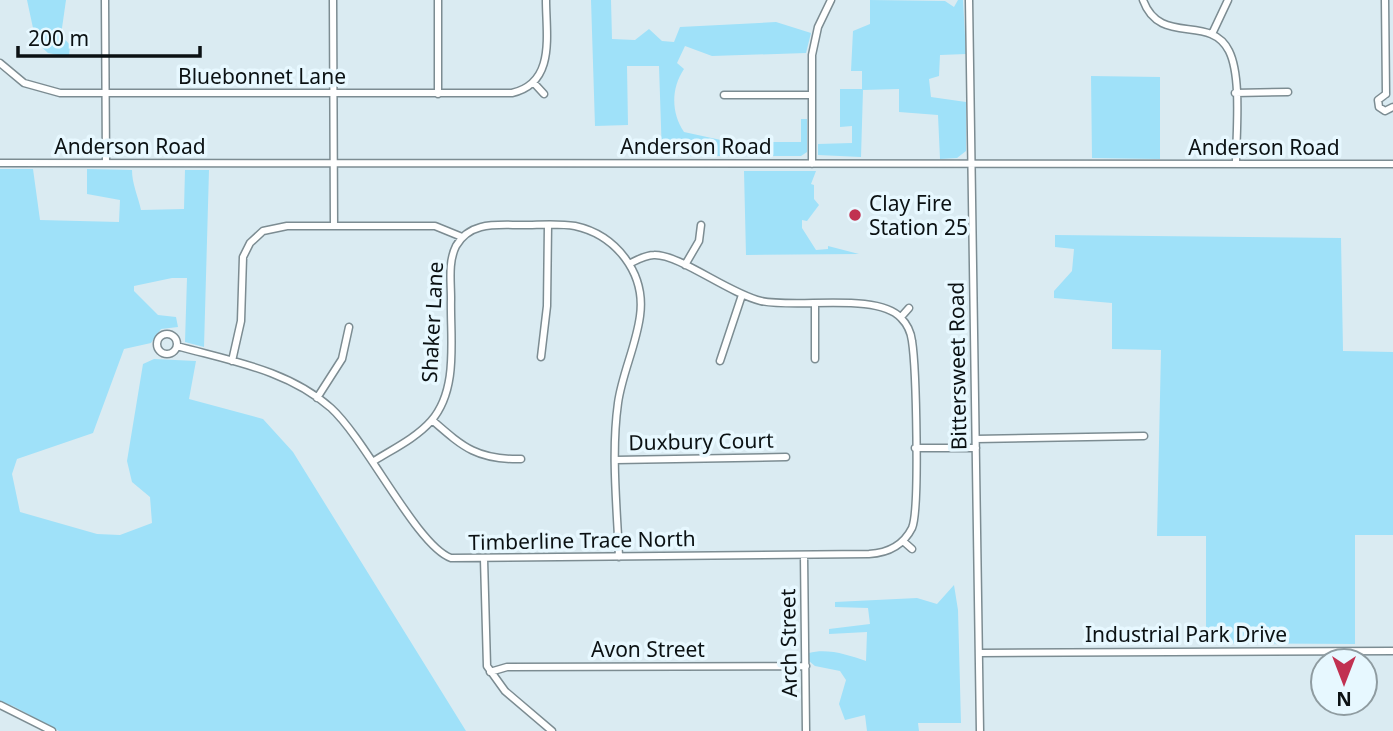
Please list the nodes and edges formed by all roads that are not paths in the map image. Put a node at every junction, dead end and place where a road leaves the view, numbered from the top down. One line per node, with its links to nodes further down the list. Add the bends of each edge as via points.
1 (105, 0): 16 (street)
2 (333, 0): 18 (street)
3 (438, 0): 19 (street)
4 (546, 0): 14 (street, via 547,55)
5 (831, 0): 22 (street, via 817,31)
6 (969, 0): 29 (street, Bittersweet Road)
7 (1143, 0): 10 (street)
8 (1228, 0): 12 (street)
9 (1385, 0): 23 (street)
10 (1151, 15): 11 (street); 12 (street, via 1172,29)
11 (1144, 21)
12 (1212, 34): 17 (street, via 1230,53)
13 (0, 64): 16 (street, Bluebonnet Lane, via 43,90)
14 (532, 83): 19 (street, Bluebonnet Lane, via 512,93); 20 (street)
15 (1288, 92): 17 (street)
16 (105, 93): 18 (street, Bluebonnet Lane); 26 (street)
17 (1235, 93): 30 (street)
18 (333, 94): 19 (street, Bluebonnet Lane); 27 (street)
19 (438, 94)
20 (544, 94)
21 (724, 95): 22 (street)
22 (812, 95): 28 (street)
23 (1390, 96): 24 (street, via 1380,97 1378,104 1381,110)
24 (1391, 109)
25 (0, 163): 26 (street, Anderson Road)
26 (106, 163): 27 (street, Anderson Road)
27 (334, 164): 28 (street, Anderson Road); 34 (street)
28 (812, 164): 29 (street, Anderson Road)
29 (972, 164): 30 (street, Anderson Road); 53 (street, Bittersweet Road)
30 (1236, 164): 31 (street, Anderson Road)
31 (1393, 164)
32 (548, 225): 36 (street, via 483,226); 38 (street, via 599,234); 46 (street)
33 (701, 225): 39 (street, via 699,241)
34 (334, 226): 36 (street, via 435,226); 37 (street, via 279,226)
35 (247, 231): 37 (street)
36 (462, 237): 51 (street, Shaker Lane, via 451,264 449,378)
37 (252, 241): 48 (street, via 242,264 241,321)
38 (629, 264): 39 (street, via 658,255); 58 (street, via 640,309 618,404)
39 (685, 265): 40 (street)
40 (742, 295): 41 (street); 49 (street)
41 (816, 304): 43 (street, via 877,305); 47 (street)
42 (909, 308): 43 (street)
43 (901, 317): 55 (street, via 912,341)
44 (349, 327): 50 (street, via 342,359)
45 (177, 346): 48 (street, Timberline Trace North)
46 (541, 357)
47 (815, 359)
48 (232, 361): 50 (street, Timberline Trace North, via 281,376)
49 (720, 361)
50 (317, 398): 59 (street, Timberline Trace North, via 346,424)
51 (432, 420): 57 (street, via 476,454); 59 (street)
52 (1144, 436): 53 (street)
53 (976, 439): 54 (street, Bittersweet Road)
54 (976, 448): 55 (street); 66 (street, Bittersweet Road)
55 (915, 449): 60 (street, via 915,517)
56 (786, 457): 58 (street, Duxbury Court)
57 (521, 459)
58 (617, 460): 63 (street)
59 (374, 461): 64 (street, Timberline Trace North, via 434,548 456,559)
60 (903, 541): 61 (street); 62 (street, Timberline Trace North, via 879,553)
61 (912, 549)
62 (804, 555): 63 (street, Timberline Trace North); 67 (street, Arch Street)
63 (618, 557): 64 (street, Timberline Trace North)
64 (484, 559): 68 (street, via 485,653)
65 (1393, 651): 66 (street, Industrial Park Drive)
66 (979, 653): 73 (street, Bittersweet Road)
67 (806, 666): 68 (street, Avon Street, via 508,667); 72 (street, Arch Street)
68 (490, 672): 71 (street)
69 (0, 705): 70 (street)
70 (52, 731)
71 (552, 731)
72 (806, 731)
73 (980, 731)

